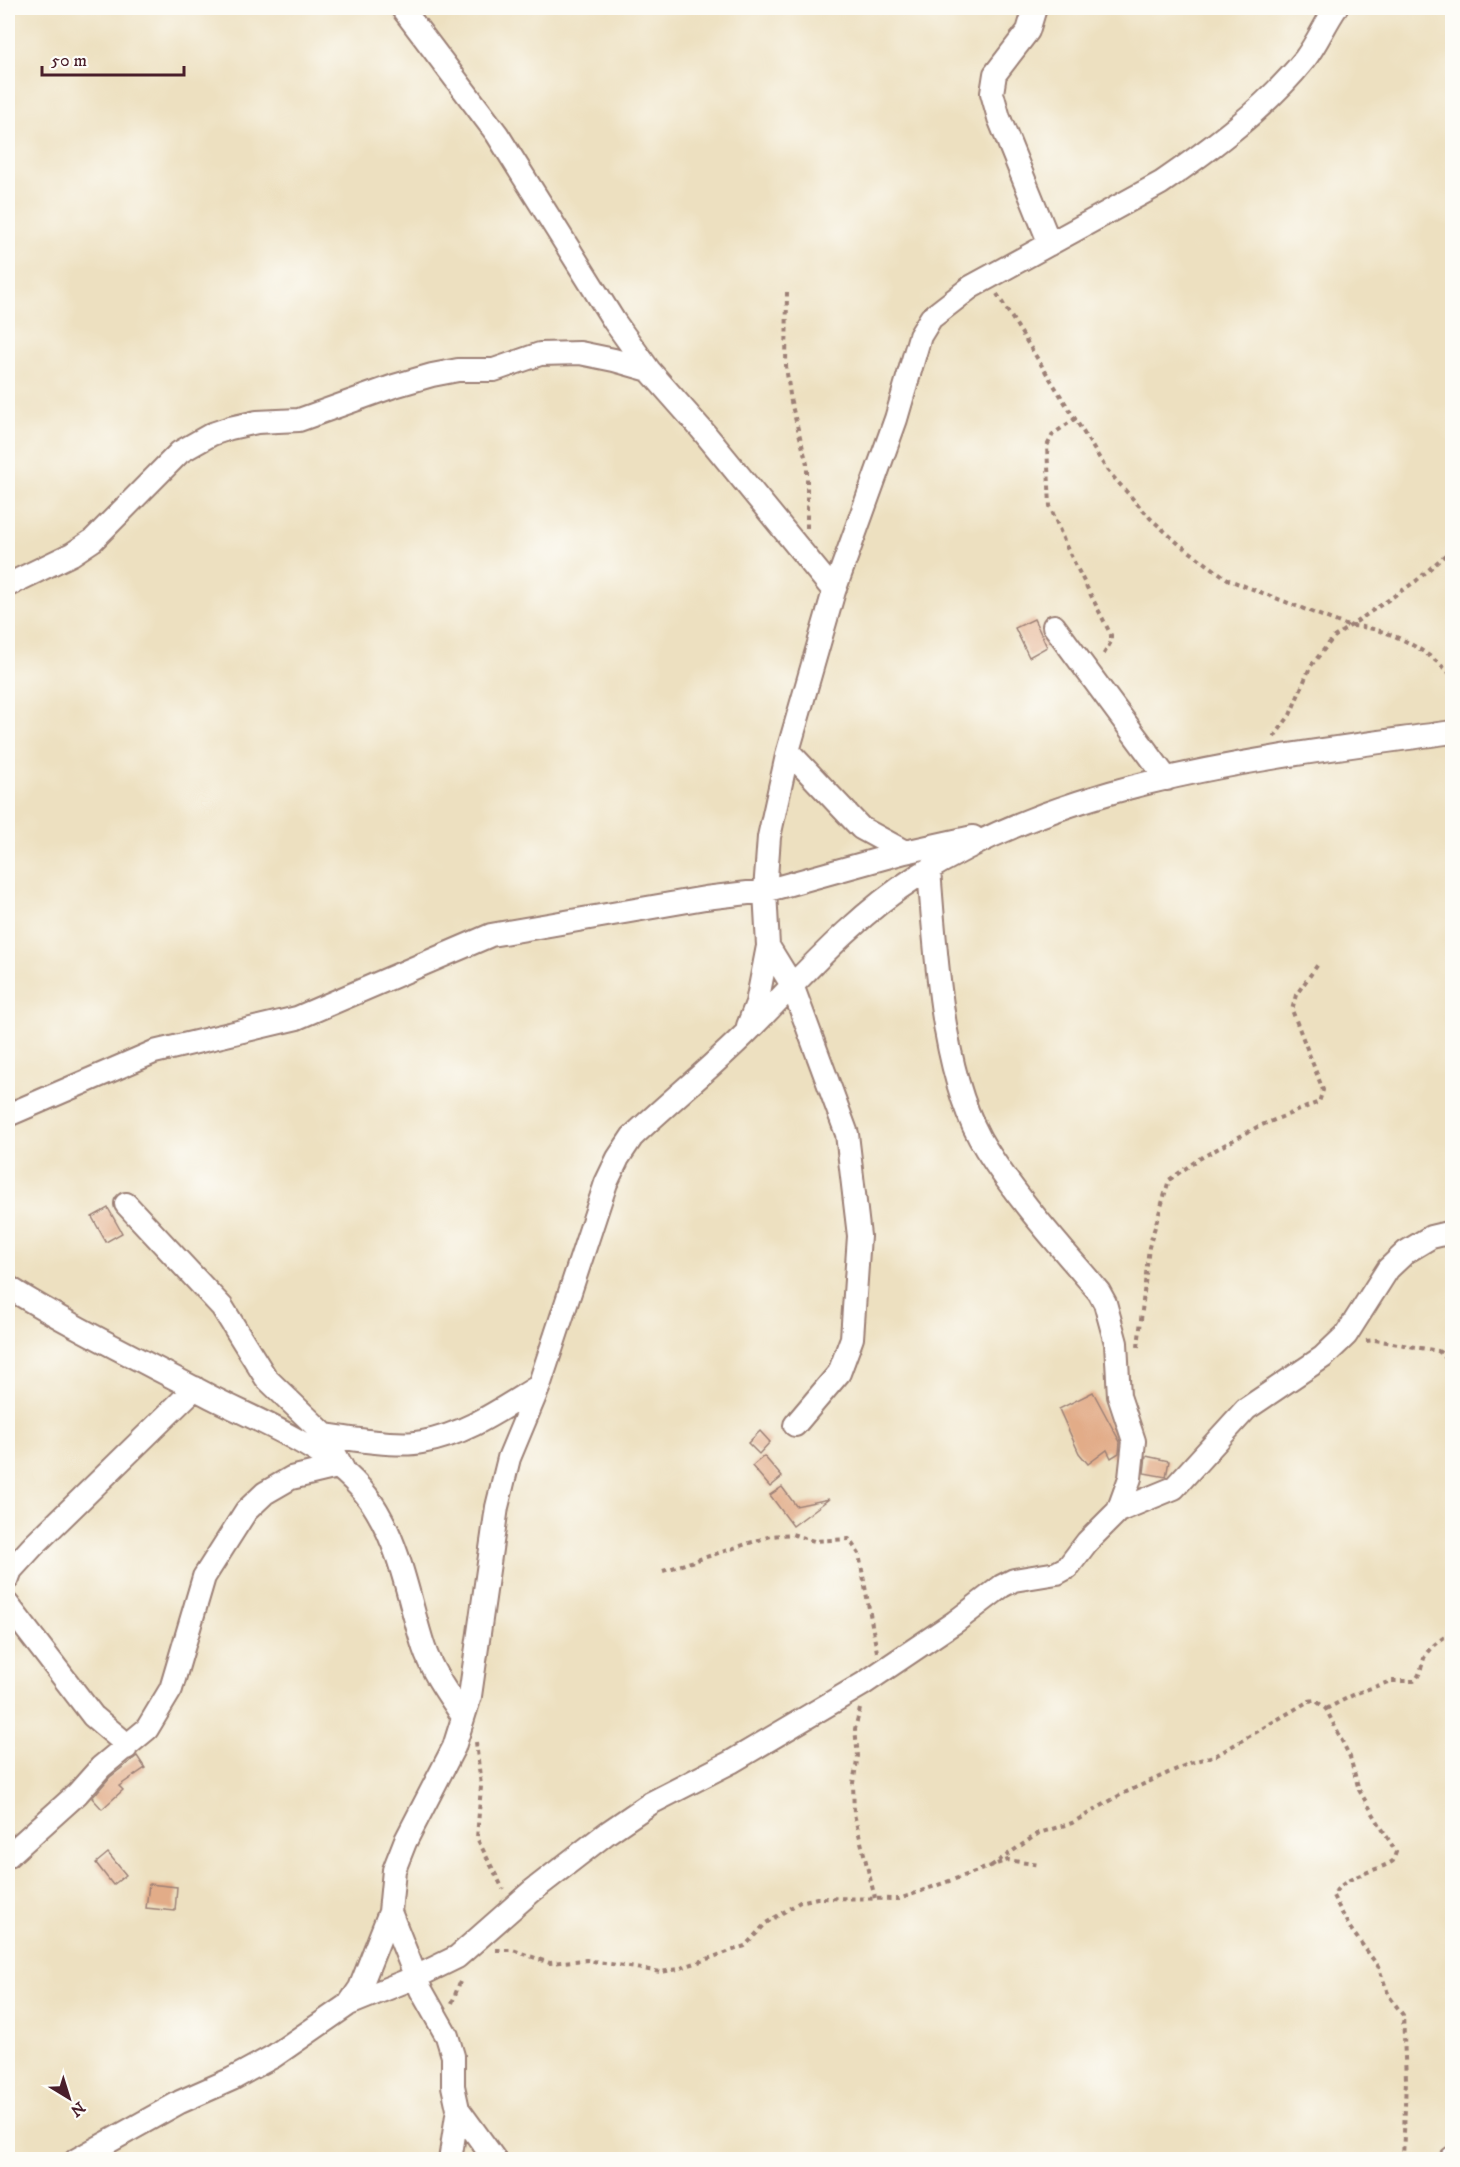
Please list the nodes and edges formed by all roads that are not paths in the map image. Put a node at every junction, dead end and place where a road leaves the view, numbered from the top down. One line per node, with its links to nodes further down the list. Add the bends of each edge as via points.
1 (402, 8): 5 (street, via 497,134)
2 (1035, 8): 4 (street, via 1028,31 995,74 992,93)
3 (1336, 8): 4 (street, via 1304,60 1244,120 1161,183)
4 (1050, 244): 7 (street, via 946,305 920,336 896,418)
5 (649, 370): 6 (street, via 580,353 540,354 494,370 432,375 300,420 257,422 212,434 180,452 93,540); 7 (street)
6 (8, 585)
7 (834, 591): 10 (street)
8 (1054, 626): 11 (street)
9 (1452, 732): 11 (street, via 1254,760)
10 (788, 751): 13 (street, via 861,828); 15 (street, via 769,837)
11 (1167, 779): 12 (street, via 1054,808)
12 (1002, 831): 13 (street); 14 (street)
13 (905, 852): 15 (street)
14 (929, 870): 17 (street, via 851,929); 28 (street, via 938,978 957,1084 985,1148 1102,1298 1116,1343 1119,1396 1134,1441 1130,1478)
15 (765, 891): 16 (street); 19 (street, via 490,935 297,1018 154,1052)
16 (768, 946): 17 (street); 18 (street, via 757,1003)
17 (792, 986): 18 (street); 25 (street, via 847,1134 859,1236 852,1338 839,1373)
18 (746, 1034): 23 (street, via 632,1137 618,1158 606,1183)
19 (8, 1115)
20 (126, 1204): 26 (street, via 222,1306 273,1386)
21 (1452, 1232): 28 (street, via 1431,1237 1406,1252 1388,1269 1346,1335 1323,1357 1246,1409 1174,1488)
22 (8, 1287): 24 (street, via 56,1318)
23 (539, 1386): 26 (street, via 481,1423 420,1443); 31 (street, via 508,1458 470,1696)
24 (195, 1388): 27 (street); 29 (street, via 33,1545)
25 (795, 1425)
26 (325, 1435): 27 (street)
27 (341, 1470): 31 (street, via 377,1510 394,1545 425,1649); 32 (street, via 291,1478 265,1493 246,1511 204,1577 171,1689 147,1729)
28 (1118, 1511): 35 (street, via 1068,1567 1002,1586 869,1680 731,1762 651,1803 512,1908 457,1957)
29 (8, 1578)
30 (8, 1605): 32 (street, via 93,1716)
31 (462, 1715): 34 (street, via 454,1747 394,1870)
32 (126, 1748): 33 (street)
33 (8, 1856)
34 (390, 1912): 35 (street); 36 (street, via 360,1988)
35 (416, 1977): 36 (street); 37 (street, via 447,2036)
36 (349, 2004): 38 (street, via 274,2056)
37 (458, 2109): 39 (street); 40 (street)
38 (76, 2160)
39 (450, 2160)
40 (495, 2160)

